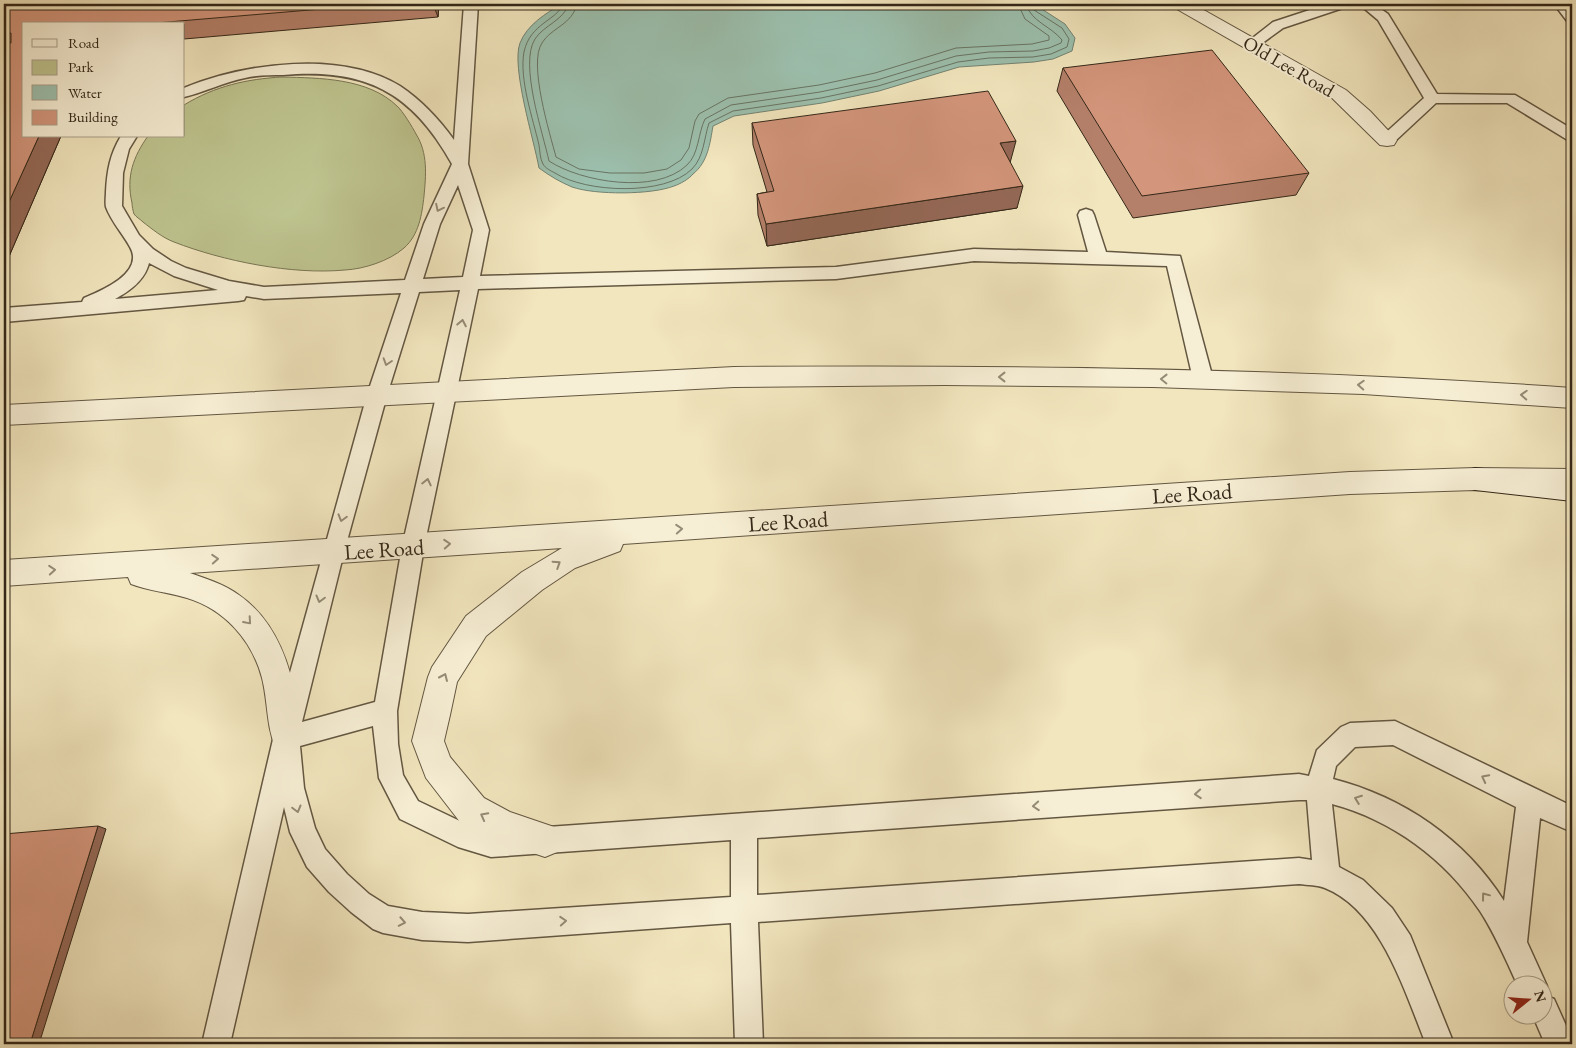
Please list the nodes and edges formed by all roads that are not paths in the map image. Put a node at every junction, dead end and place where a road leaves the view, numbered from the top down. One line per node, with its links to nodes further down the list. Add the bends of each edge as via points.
1 (471, 4): 13 (lane)
2 (1181, 4): 7 (street, Old Lee Road)
3 (1341, 4): 7 (lane, via 1278,26)
4 (1366, 4): 9 (lane, via 1382,17)
5 (1561, 4): 6 (lane)
6 (1572, 18)
7 (1252, 44): 12 (street, Old Lee Road, via 1339,94)
8 (185, 93): 13 (lane, via 246,73 298,69 359,74 394,89 428,116)
9 (1432, 99): 10 (lane, via 1510,98); 12 (lane)
10 (1572, 136)
11 (128, 138): 15 (lane, via 115,173 114,206)
12 (1387, 140)
13 (460, 164): 17 (lane, via 481,230); 18 (lane, one-way to 18, via 432,224)
14 (1086, 215): 16 (lane)
15 (138, 244): 19 (lane, via 164,266 229,287); 20 (lane, via 142,258 130,280 115,292)
16 (1099, 258): 17 (lane, via 974,255 836,273); 22 (lane, via 1174,260)
17 (470, 283): 18 (lane); 23 (lane, one-way to 17)
18 (412, 287): 19 (lane); 24 (lane, one-way to 24)
19 (264, 293): 20 (lane)
20 (76, 309): 21 (lane)
21 (4, 315)
22 (1203, 379): 23 (street, one-way to 23, via 734,377); 25 (street, one-way to 22)
23 (448, 392): 24 (street); 31 (lane, one-way to 23)
24 (377, 395): 26 (street); 32 (lane, one-way to 32)
25 (1572, 398)
26 (4, 414)
27 (1475, 478): 28 (street, Lee Road); 29 (street); 30 (street, Lee Road, one-way to 27, via 1350,483)
28 (1572, 480)
29 (1572, 490)
30 (639, 531): 31 (street, Lee Road, one-way to 30); 41 (street, one-way to 30, via 504,827 472,810 437,767 428,741 443,677 476,626 532,581 565,559)
31 (413, 547): 32 (street, Lee Road); 35 (lane)
32 (333, 552): 33 (street, Lee Road, one-way to 32); 36 (lane, one-way to 36)
33 (90, 567): 34 (street, Lee Road, one-way to 33); 36 (street, one-way to 36, via 183,582 216,595 246,617 262,638 276,677)
34 (4, 573)
35 (385, 711): 36 (lane); 41 (lane, via 391,778 409,810 458,834 492,844)
36 (287, 738): 43 (lane, one-way to 43, via 291,788 303,832 316,858 338,883 383,919 422,926 468,928); 47 (lane)
37 (1318, 788): 38 (lane, one-way to 37, via 1395,733 1350,735 1326,759); 40 (lane, one-way to 40); 42 (lane); 44 (lane, one-way to 37, via 1488,901 1462,867 1416,829 1388,811 1338,791)
38 (1529, 800): 39 (lane); 44 (lane)
39 (1572, 818)
40 (744, 826): 41 (lane); 43 (lane)
41 (545, 840)
42 (1327, 875): 43 (lane, via 1300,871); 49 (lane, via 1354,889 1400,945)
43 (744, 908): 48 (lane)
44 (1512, 942): 45 (lane)
45 (1528, 976)
46 (1552, 1026): 50 (lane)
47 (216, 1044)
48 (749, 1044)
49 (1440, 1044)
50 (1560, 1044)

